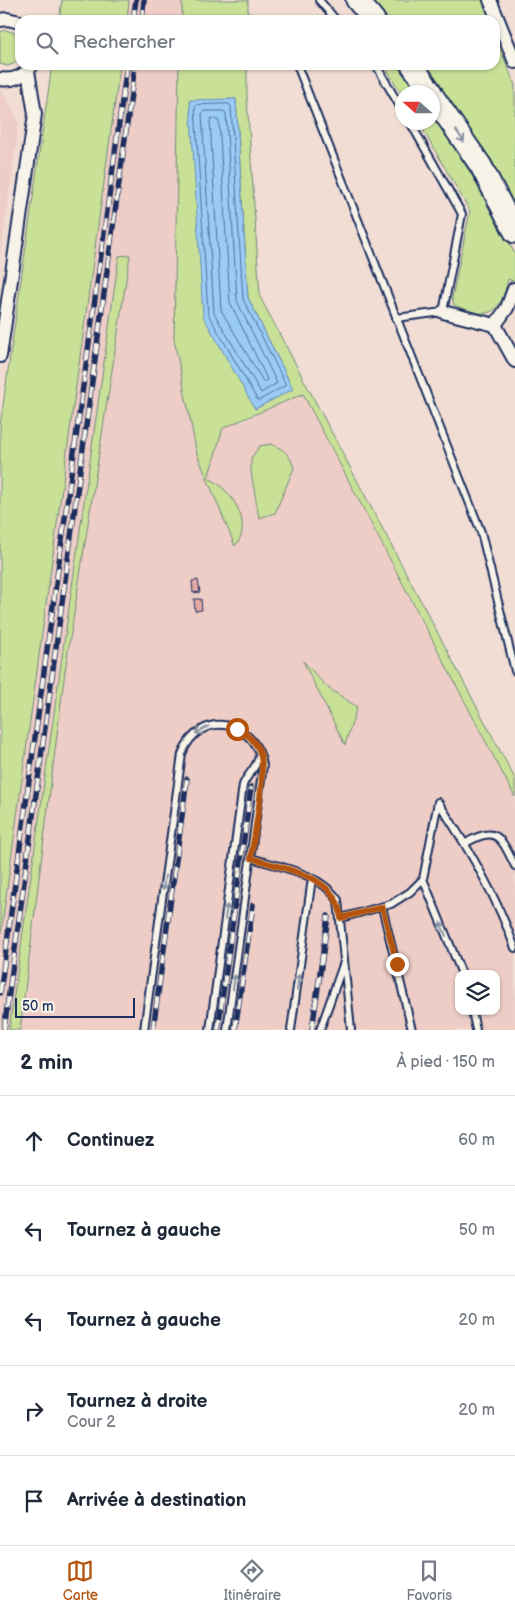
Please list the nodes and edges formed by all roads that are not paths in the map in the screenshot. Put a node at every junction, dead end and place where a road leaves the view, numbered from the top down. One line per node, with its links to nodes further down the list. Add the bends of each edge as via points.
1 (319, 0): 4 (lane)
2 (357, 0): 5 (highway)
3 (490, 0): 6 (street)
4 (332, 15)
5 (370, 15)
6 (496, 15)
7 (0, 20): 8 (street)
8 (15, 21)
9 (500, 25): 10 (street)
10 (515, 62)
11 (28, 70): 16 (street, via 18,78)
12 (30, 70): 26 (street, via 35,114)
13 (299, 70): 24 (lane)
14 (379, 70): 18 (lane)
15 (415, 70): 17 (highway)
16 (0, 79)
17 (426, 85)
18 (395, 98)
19 (440, 106): 21 (highway, one-way to 21, via 481,166)
20 (415, 130): 23 (lane, via 462,214)
21 (515, 232)
22 (514, 289): 25 (street, via 507,308)
23 (443, 312): 24 (lane); 25 (street)
24 (396, 318): 28 (lane, via 481,532)
25 (495, 324): 27 (street)
26 (0, 356)
27 (515, 361)
28 (515, 671)
29 (258, 746): 31 (lane, via 263,765); 41 (lane, one-way to 41, via 246,733 215,725 201,729 185,747); 42 (lane, one-way to 29, via 243,785 258,763)
30 (466, 843): 32 (lane, via 482,833 492,834 500,839); 34 (lane, via 438,802); 37 (lane, via 492,891)
31 (251, 858): 33 (lane); 43 (lane, one-way to 31)
32 (515, 866)
33 (312, 878): 36 (lane, via 333,893 338,900); 44 (lane, one-way to 33)
34 (423, 879): 35 (lane, via 410,892); 39 (lane, one-way to 34)
35 (382, 907): 36 (lane); 47 (lane)
36 (341, 918): 38 (lane)
37 (515, 948)
38 (345, 958): 45 (lane); 46 (lane)
39 (460, 970)
40 (473, 1015): 48 (lane)
41 (144, 1030)
42 (210, 1030)
43 (227, 1030)
44 (291, 1030)
45 (320, 1030)
46 (351, 1030)
47 (412, 1030)
48 (476, 1030)

